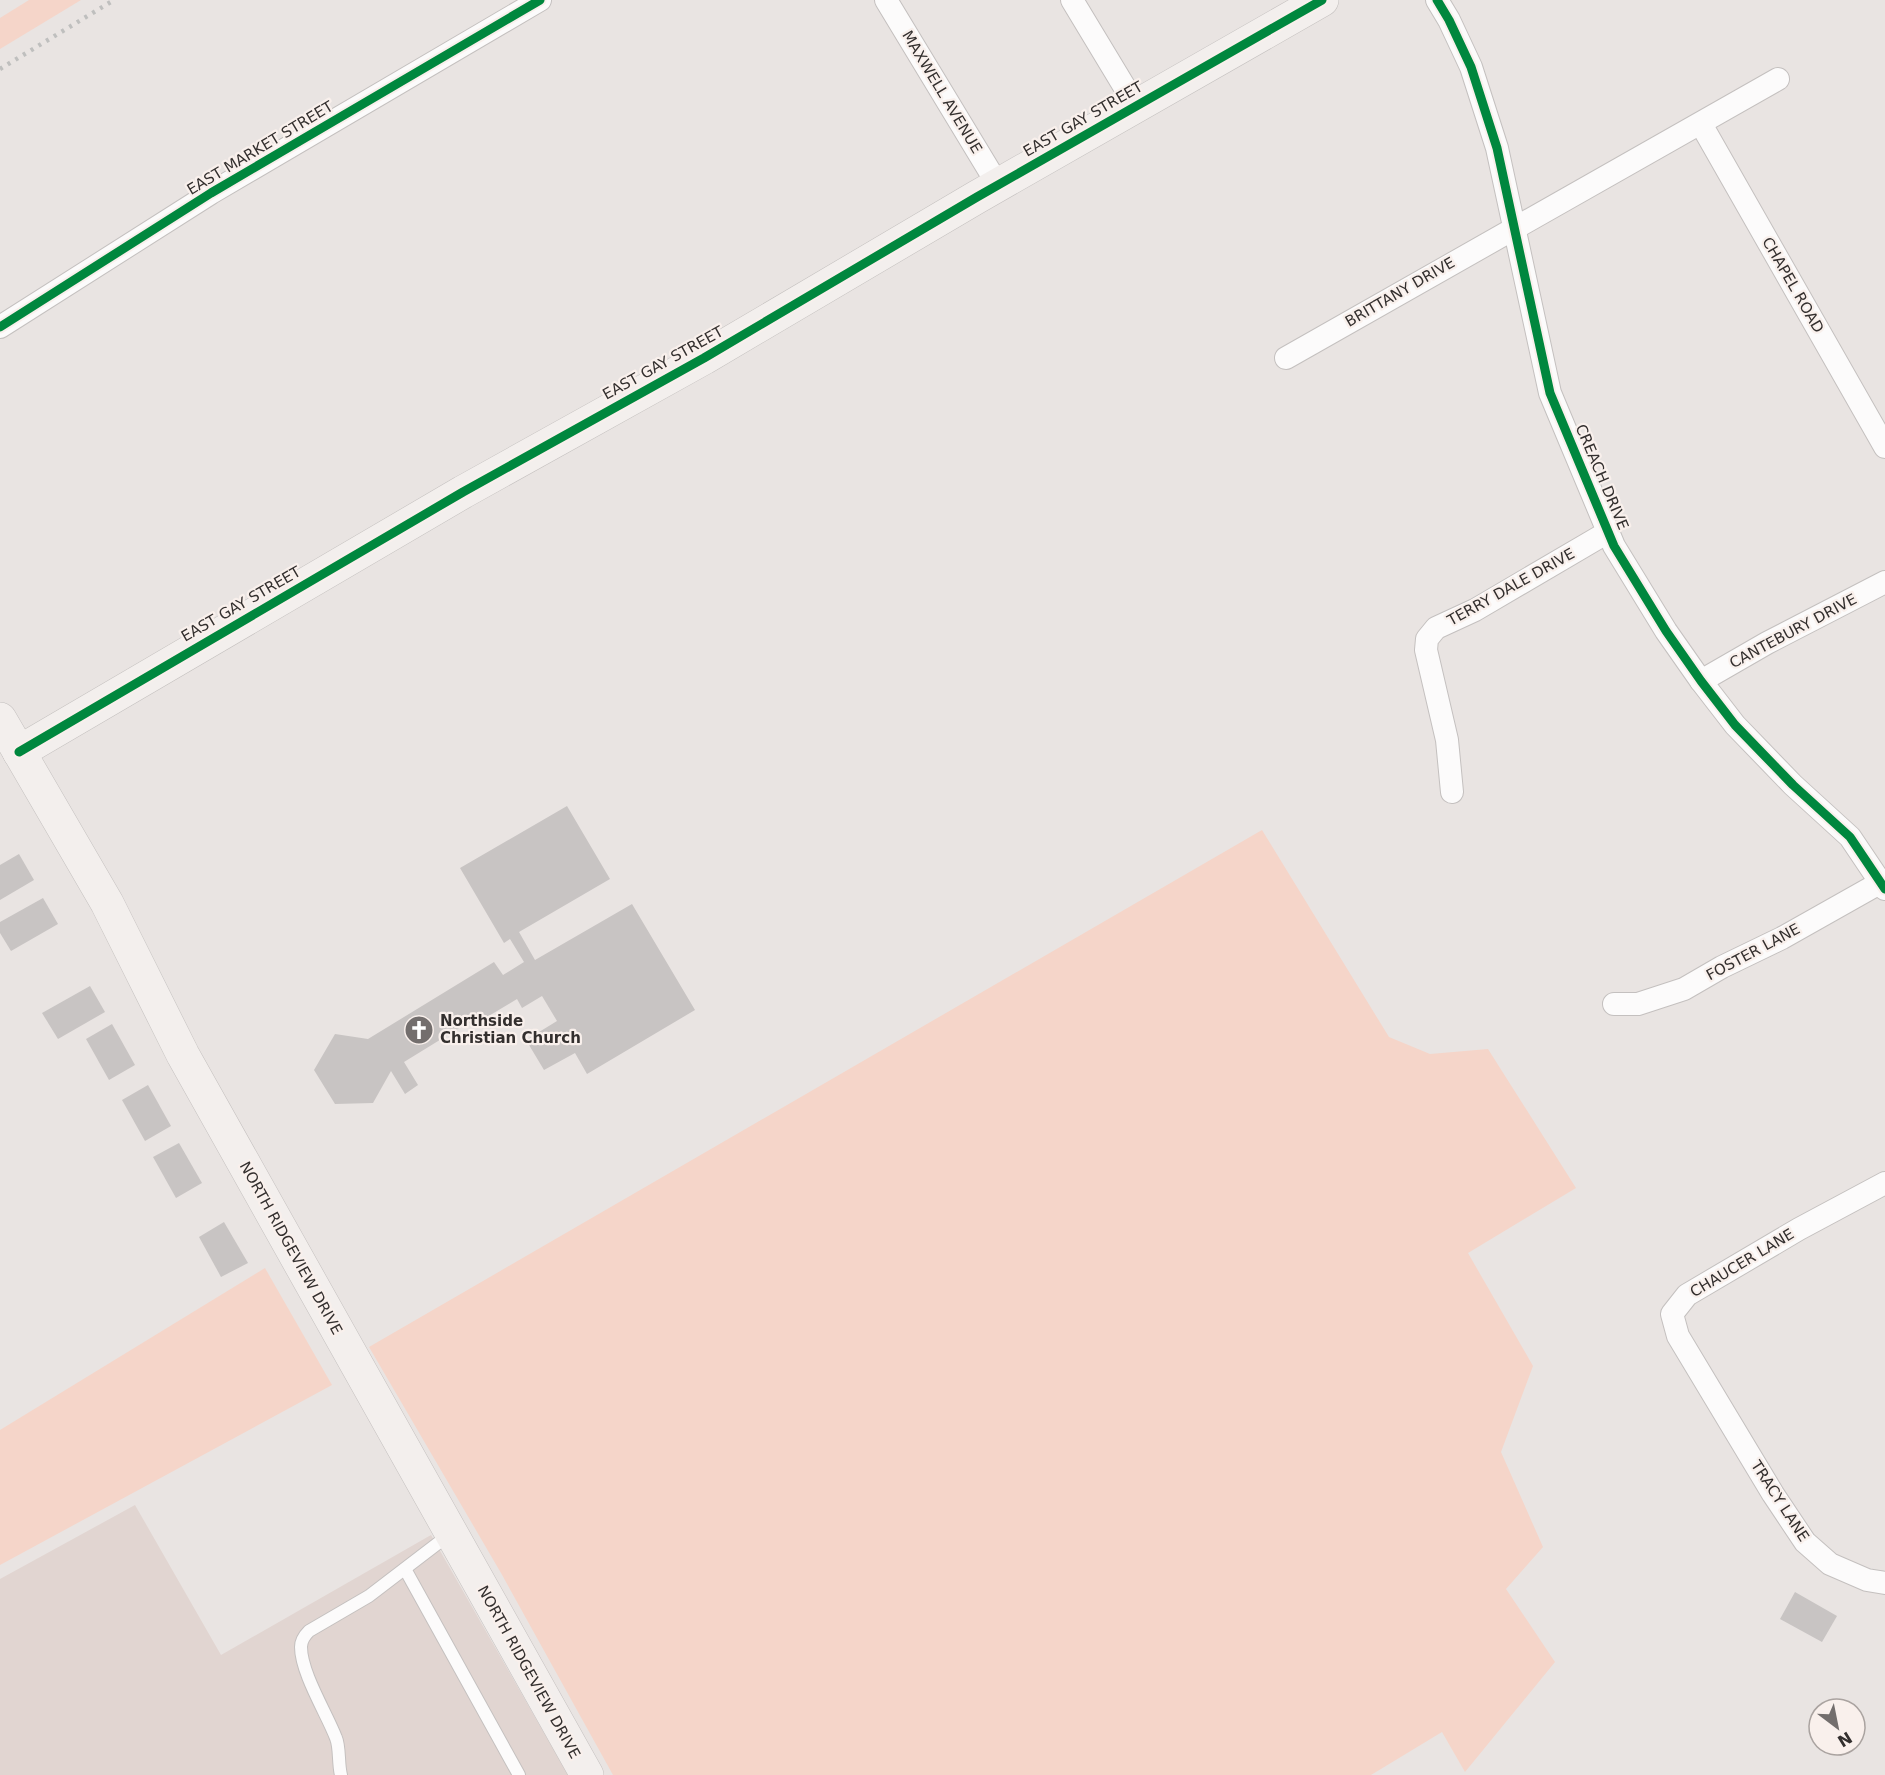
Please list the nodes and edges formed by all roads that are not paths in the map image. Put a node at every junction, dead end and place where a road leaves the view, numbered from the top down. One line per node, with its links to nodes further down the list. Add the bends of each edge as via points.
1 (540, 0): 11 (street, EAST MARKET STREET, via 211,194)
2 (886, 0): 9 (street, MAXWELL AVENUE)
3 (1072, 0): 7 (street)
4 (1322, 0): 7 (main road, EAST GAY STREET)
5 (1437, 0): 10 (street, CREACH DRIVE, via 1471,67 1497,148)
6 (1778, 78): 8 (street)
7 (1136, 106): 9 (main road, EAST GAY STREET)
8 (1701, 124): 10 (street); 13 (street, CHAPEL ROAD)
9 (998, 185): 18 (main road, EAST GAY STREET)
10 (1514, 227): 12 (street, BRITTANY DRIVE); 14 (street, CREACH DRIVE, via 1550,393)
11 (0, 327)
12 (1286, 358)
13 (1885, 447)
14 (1608, 532): 16 (street, CREACH DRIVE, via 1666,631); 19 (street, TERRY DALE DRIVE, via 1475,610 1436,628 1427,639 1426,650 1447,741)
15 (1885, 582): 16 (street, CANTEBURY DRIVE)
16 (1701, 681): 20 (street, CREACH DRIVE, via 1735,726 1850,837)
17 (0, 719): 18 (main road, NORTH RIDGEVIEW DRIVE)
18 (9, 758): 24 (main road, NORTH RIDGEVIEW DRIVE, via 107,903 183,1055)
19 (1452, 792)
20 (1884, 884): 21 (street, FOSTER LANE, via 1684,989 1638,1004)
21 (1614, 1004)
22 (1885, 1183): 23 (street, CHAUCER LANE, via 1687,1295 1672,1314 1678,1336)
23 (1743, 1443): 26 (street, TRACY LANE, via 1805,1542 1830,1564 1867,1580)
24 (451, 1533): 25 (lane); 27 (main road, NORTH RIDGEVIEW DRIVE)
25 (405, 1569): 28 (lane, via 304,1636 304,1664 338,1742); 29 (lane)
26 (1885, 1583)
27 (579, 1769)
28 (341, 1775)
29 (519, 1775)

